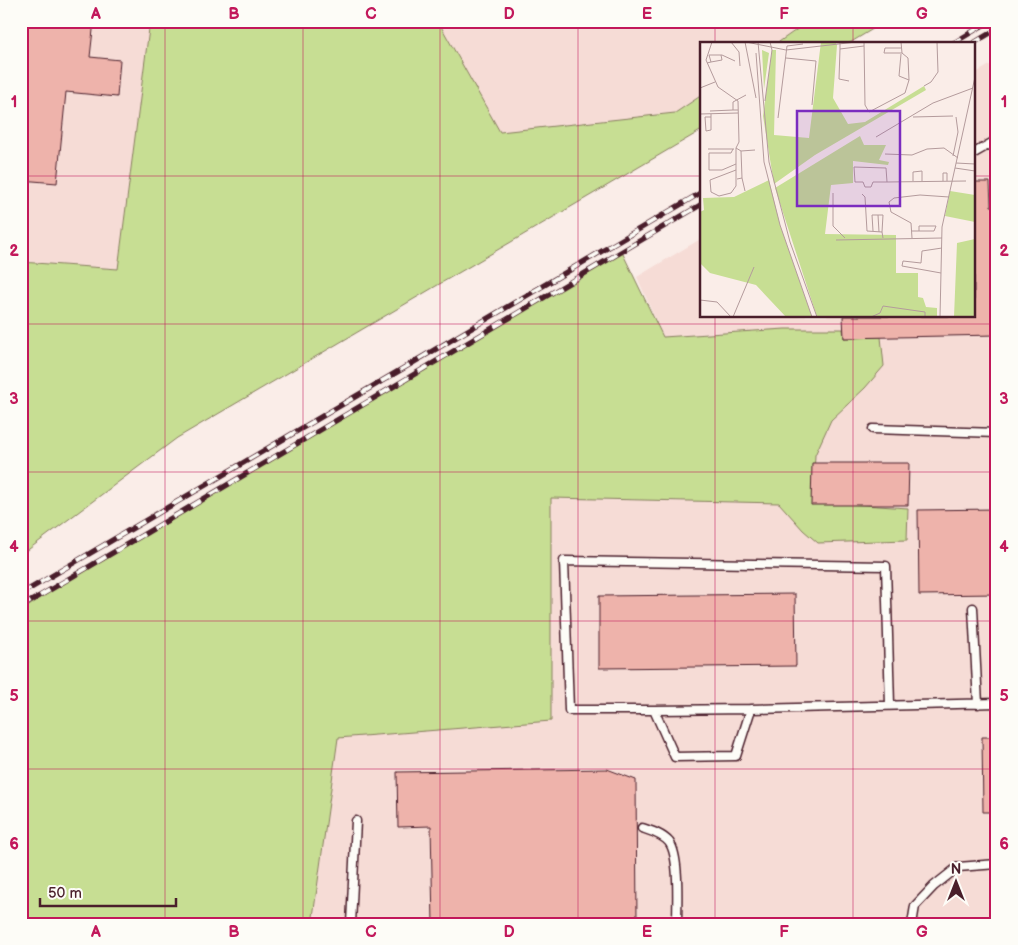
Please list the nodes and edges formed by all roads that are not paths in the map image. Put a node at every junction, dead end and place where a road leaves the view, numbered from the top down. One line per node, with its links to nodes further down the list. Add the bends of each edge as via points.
1 (997, 140): 2 (lane)
2 (976, 152)
3 (873, 429): 4 (lane)
4 (997, 434)
5 (973, 608): 7 (lane)
6 (997, 703): 7 (lane)
7 (978, 704): 8 (lane)
8 (890, 705): 9 (lane); 10 (lane, via 886,566 564,561 570,710)
9 (751, 709): 10 (lane); 10 (lane, via 736,756 675,757)
10 (654, 710)
11 (356, 820): 14 (lane)
12 (642, 828): 15 (lane, via 655,832 669,843 676,857)
13 (997, 864): 16 (lane, via 958,867 915,906)
14 (351, 924)
15 (678, 924)
16 (912, 924)

